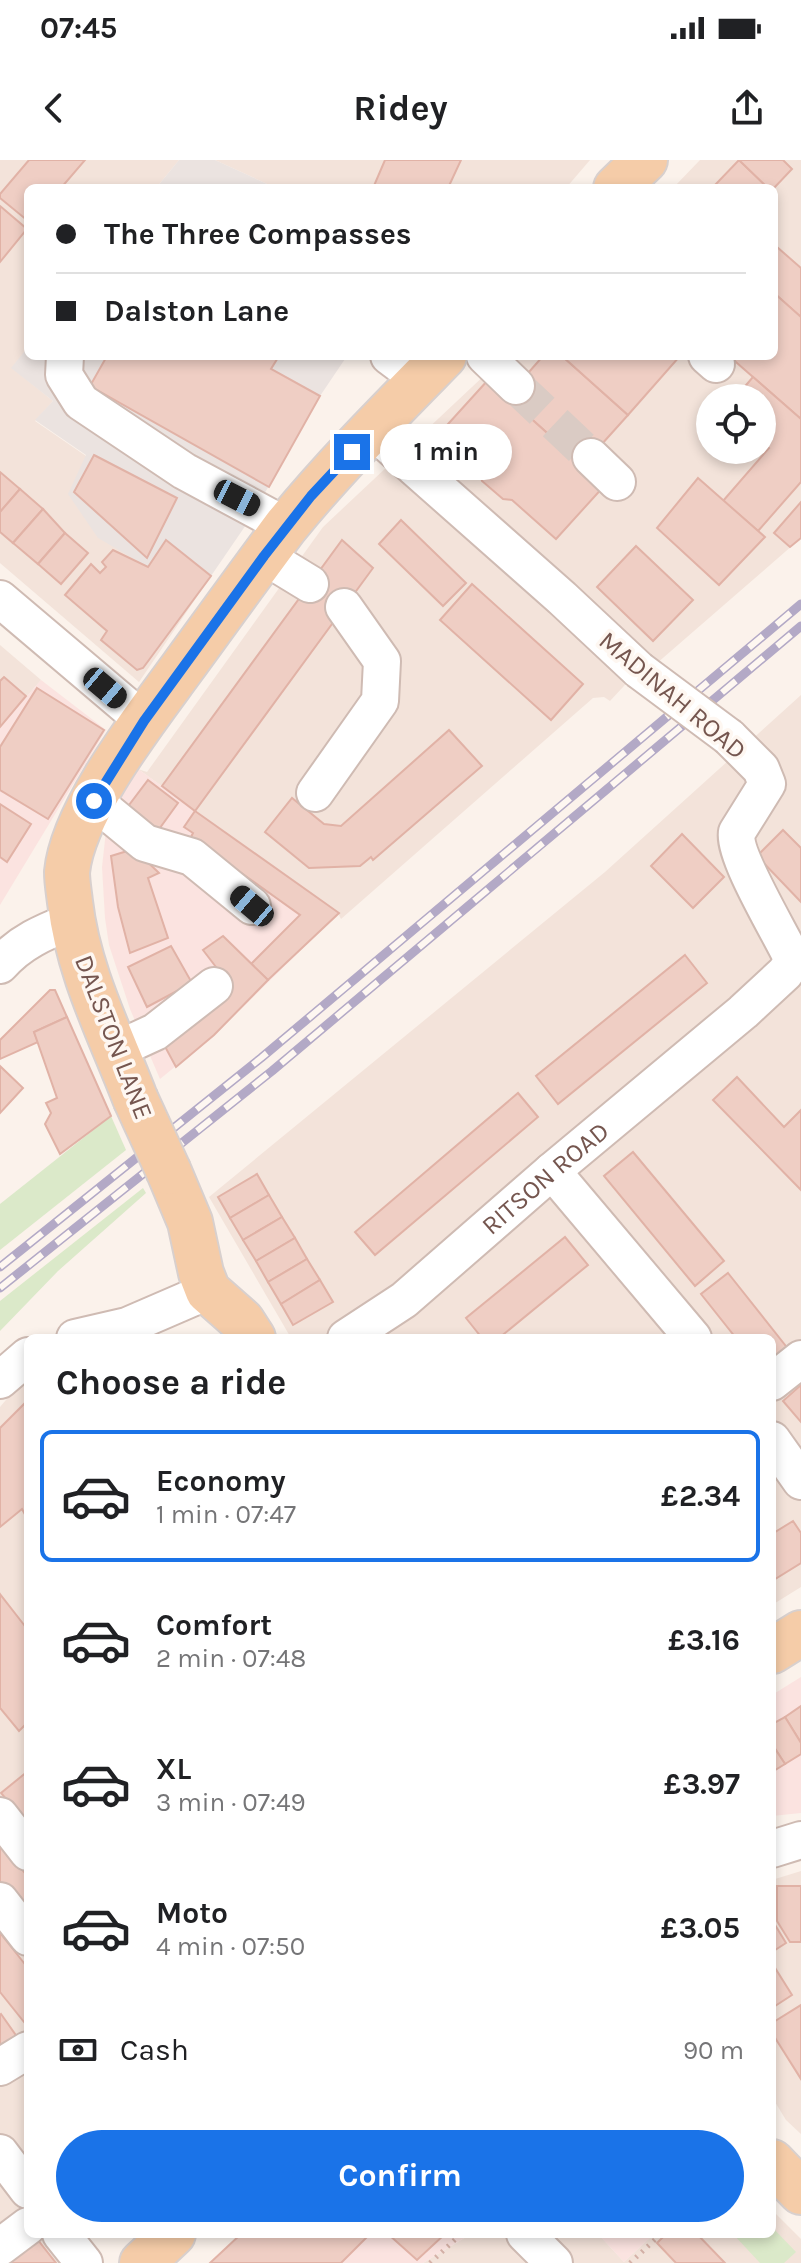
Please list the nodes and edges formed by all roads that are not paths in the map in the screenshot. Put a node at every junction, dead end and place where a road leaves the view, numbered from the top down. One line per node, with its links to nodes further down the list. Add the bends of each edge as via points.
1 (645, 160): 2 (main road)
2 (620, 184)
3 (65, 360): 10 (street, via 64,375 81,402)
4 (489, 360): 6 (street)
5 (418, 364): 7 (main road, DALSTON LANE)
6 (516, 386)
7 (372, 430): 10 (main road, DALSTON LANE); 21 (street, MADINAH ROAD, bridge, via 639,670 729,737 761,769 767,784 735,840 791,964)
8 (591, 457): 9 (street)
9 (617, 482)
10 (275, 541): 11 (street); 14 (main road, DALSTON LANE)
11 (310, 584)
12 (0, 599): 14 (street)
13 (344, 607): 15 (street, via 382,661 380,701)
14 (144, 721): 16 (main road, DALSTON LANE)
15 (315, 793)
16 (94, 801): 17 (street, via 145,843 192,857); 18 (main road, DALSTON LANE, via 73,839 67,875)
17 (252, 906)
18 (72, 921): 19 (street, via 37,935); 22 (main road, DALSTON LANE, via 88,983)
19 (0, 965)
20 (214, 986): 22 (street, via 155,1032)
21 (743, 1012): 23 (street, RITSON ROAD)
22 (116, 1050): 24 (main road, DALSTON LANE, bridge, via 190,1222)
23 (552, 1171): 27 (street, RITSON ROAD, via 404,1300); 28 (street)
24 (208, 1291): 25 (street, via 127,1326); 26 (main road)
25 (92, 1334)
26 (250, 1334)
27 (352, 1334)
28 (690, 1334)
29 (24, 1359): 32 (street)
30 (801, 1359): 31 (street)
31 (776, 1379)
32 (0, 1380)
33 (776, 1446): 34 (street)
34 (801, 1481)
35 (801, 1633): 36 (main road)
36 (776, 1649)
37 (0, 1816): 39 (street)
38 (801, 1840): 40 (street)
39 (24, 1847)
40 (776, 1848)
41 (0, 1901): 42 (street)
42 (24, 1932)
43 (24, 2052): 44 (street)
44 (0, 2067)
45 (0, 2153): 47 (street)
46 (776, 2166): 48 (main road)
47 (24, 2185)
48 (801, 2192)
49 (24, 2229): 53 (street)
50 (64, 2238): 54 (street)
51 (169, 2238): 55 (main road)
52 (529, 2238): 56 (street)
53 (0, 2247)
54 (84, 2263)
55 (142, 2263)
56 (554, 2263)

